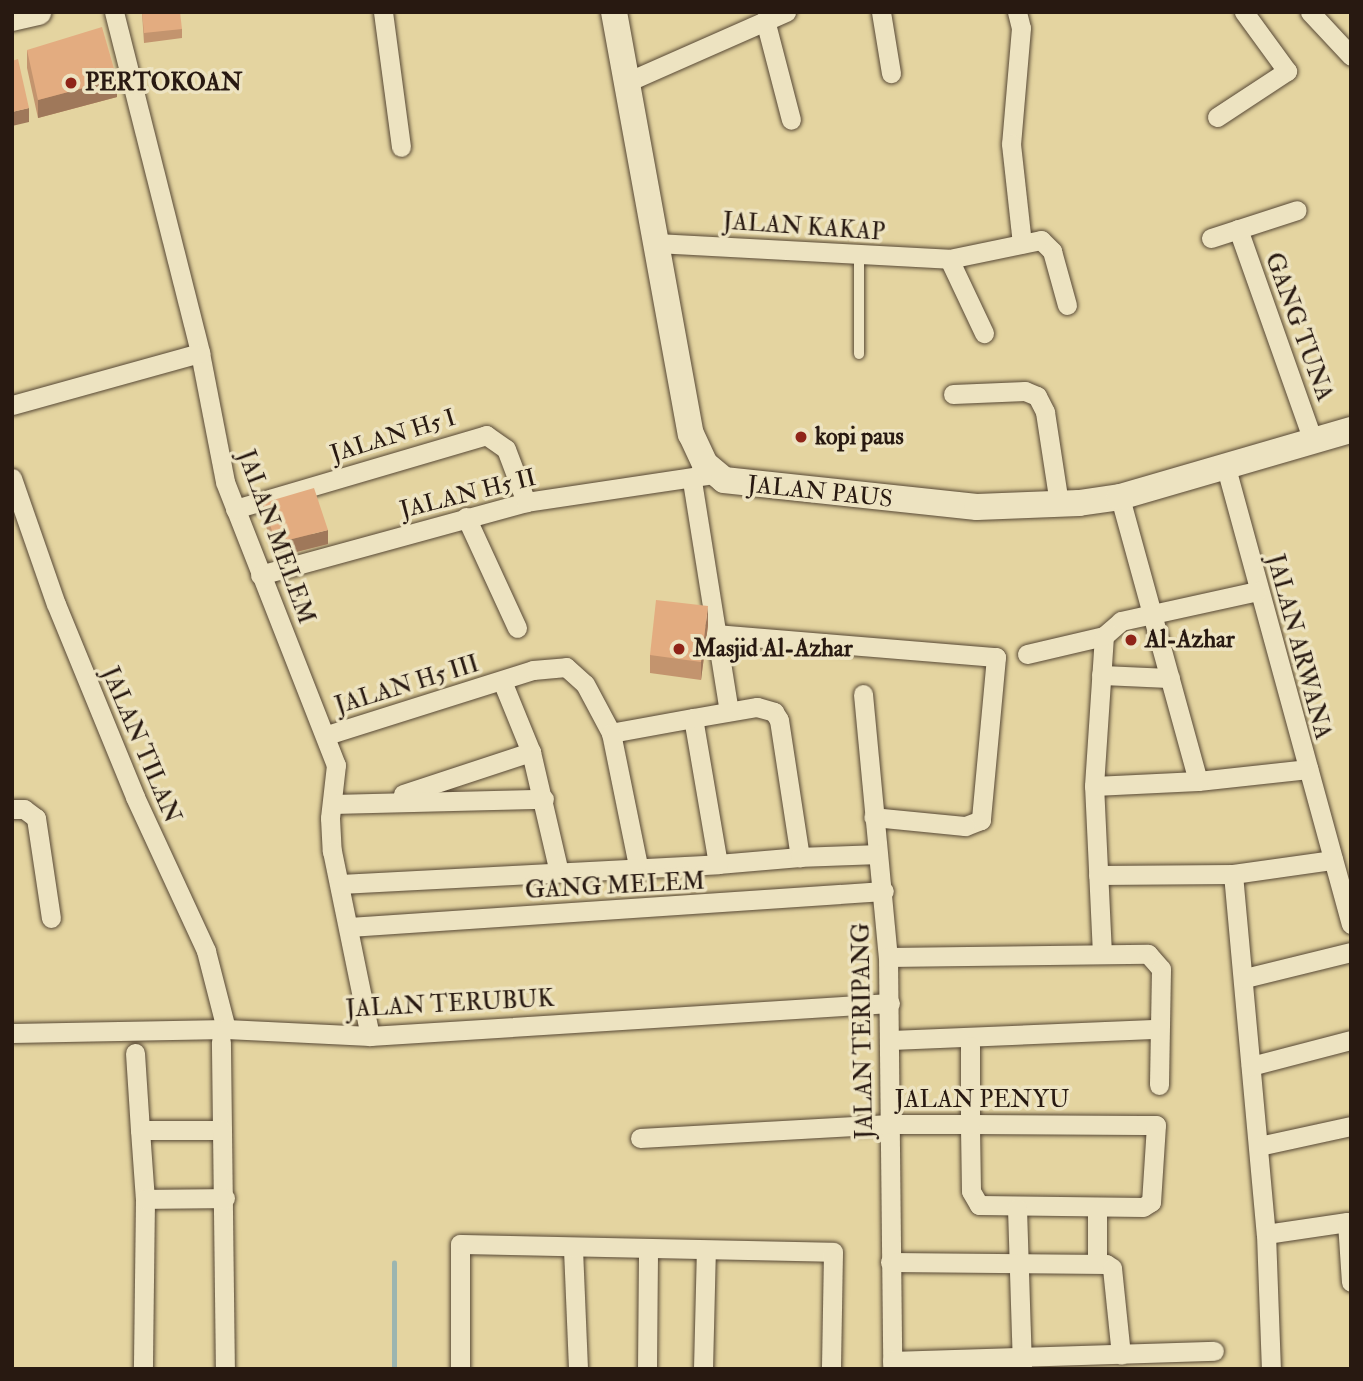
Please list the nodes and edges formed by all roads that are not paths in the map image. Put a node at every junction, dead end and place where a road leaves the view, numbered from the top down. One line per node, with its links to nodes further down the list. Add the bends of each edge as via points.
1 (38, 12): 10 (main road)
2 (114, 12): 27 (street, JALAN MELEM)
3 (383, 12): 17 (street)
4 (614, 12): 14 (main road, JALAN PAUS)
5 (786, 12): 11 (street)
6 (881, 12): 13 (street)
7 (1017, 12): 22 (street, via 1021,28 1011,144)
8 (1244, 12): 15 (street, via 1287,71)
9 (1310, 12): 12 (street)
10 (12, 18)
11 (765, 20): 14 (street); 16 (street)
12 (1351, 56)
13 (891, 73)
14 (627, 82): 21 (main road, JALAN PAUS)
15 (1217, 117)
16 (791, 120)
17 (401, 147)
18 (1297, 210): 19 (street)
19 (1238, 229): 20 (street); 32 (street, GANG TUNA)
20 (1210, 238)
21 (656, 243): 23 (street, JALAN KAKAP); 34 (main road, JALAN PAUS)
22 (1022, 243): 24 (street, JALAN KAKAP); 25 (street, via 1048,244)
23 (859, 255): 24 (street, JALAN KAKAP); 28 (lane)
24 (949, 259): 26 (street)
25 (1067, 305)
26 (984, 333)
27 (200, 353): 30 (street); 39 (street, JALAN MELEM, via 220,460)
28 (859, 354)
29 (953, 394): 38 (street, via 1025,391 1037,396 1045,412)
30 (12, 405)
31 (1351, 430): 32 (main road, JALAN PAUS)
32 (1313, 441): 33 (main road, JALAN PAUS)
33 (1225, 464): 36 (main road, JALAN PAUS); 42 (street, JALAN ARWANA)
34 (703, 477): 37 (street, JALAN H5 II); 38 (main road, JALAN PAUS, via 756,487 977,507); 45 (street)
35 (12, 478): 85 (street, JALAN TILAN, via 56,604 119,759 206,951)
36 (1120, 497): 38 (main road, JALAN PAUS); 43 (street)
37 (526, 502): 39 (street, JALAN H5 I, via 506,449 486,435); 40 (street, JALAN H5 II)
38 (1059, 504)
39 (235, 509): 41 (street, JALAN MELEM)
40 (466, 517): 41 (street, JALAN H5 II); 44 (street)
41 (260, 575): 55 (street, JALAN MELEM)
42 (1257, 591): 43 (street); 57 (street, JALAN ARWANA)
43 (1153, 617): 46 (street, via 1121,621); 49 (street)
44 (517, 628)
45 (715, 634): 52 (street); 64 (street, via 996,657 981,820 965,826)
46 (1104, 636): 47 (street); 48 (street)
47 (1027, 654)
48 (1101, 675): 49 (street); 59 (street)
49 (1170, 678): 58 (street)
50 (502, 681): 54 (street, JALAN H5 III, via 533,670 566,667 585,684); 55 (street, JALAN H5 III); 56 (street)
51 (863, 694): 64 (street, JALAN TERIPANG)
52 (729, 711): 53 (street); 66 (street, via 762,707 779,720)
53 (693, 719): 54 (street); 68 (street)
54 (611, 733): 69 (street)
55 (327, 735): 62 (street, JALAN MELEM, via 337,776)
56 (531, 752): 60 (street); 61 (street)
57 (1308, 769): 58 (street); 67 (street, JALAN ARWANA)
58 (1198, 781): 59 (street)
59 (1094, 786): 72 (street)
60 (544, 799): 61 (street); 70 (street)
61 (386, 800): 62 (street)
62 (332, 803): 73 (street, JALAN MELEM, via 330,835)
63 (12, 809): 75 (street, via 24,809 36,818)
64 (873, 817): 65 (street, JALAN TERIPANG)
65 (877, 853): 66 (street); 74 (street, JALAN TERIPANG)
66 (800, 857): 68 (street)
67 (1333, 860): 71 (street); 76 (street, JALAN ARWANA)
68 (718, 864): 69 (street)
69 (639, 871): 70 (street)
70 (559, 872): 73 (street)
71 (1233, 874): 72 (street); 81 (street)
72 (1098, 875): 79 (street)
73 (340, 884): 77 (street, JALAN MELEM)
74 (884, 891): 77 (street, GANG MELEM); 80 (street, JALAN TERIPANG)
75 (51, 918)
76 (1351, 924)
77 (349, 928): 86 (street, JALAN MELEM)
78 (1351, 952): 81 (street)
79 (1102, 954): 80 (street); 83 (street, via 1155,958 1161,969)
80 (888, 957): 82 (street, JALAN TERIPANG)
81 (1245, 978): 91 (street)
82 (890, 1003): 86 (street, JALAN TERUBUK); 87 (street, JALAN TERIPANG)
83 (1160, 1029): 87 (street); 92 (street)
84 (12, 1033): 85 (street, JALAN TERUBUK)
85 (223, 1035): 86 (street, JALAN TERUBUK); 97 (street, JALAN TILAN)
86 (370, 1036)
87 (891, 1040): 93 (street, JALAN TERIPANG)
88 (1351, 1040): 91 (street)
89 (970, 1045): 94 (street)
90 (135, 1053): 96 (street)
91 (1251, 1066): 99 (street)
92 (1159, 1085)
93 (890, 1124): 94 (street, JALAN PENYU); 98 (street, JALAN PENYU); 109 (street, JALAN TERIPANG)
94 (970, 1124): 102 (street, JALAN PENYU, via 1156,1125 1152,1202 1143,1207); 103 (street, via 973,1198 981,1206)
95 (1351, 1126): 99 (street)
96 (140, 1130): 97 (street); 101 (street)
97 (222, 1130): 100 (street, JALAN TILAN)
98 (640, 1138)
99 (1259, 1146): 105 (street)
100 (225, 1198): 101 (street); 118 (street, JALAN TILAN)
101 (145, 1199): 117 (street)
102 (1097, 1207): 103 (street); 111 (street)
103 (1017, 1208): 110 (street)
104 (1349, 1222): 105 (street); 112 (street)
105 (1266, 1234): 124 (street)
106 (573, 1249): 107 (street); 119 (street, via 460,1244); 120 (street)
107 (648, 1250): 108 (street); 121 (street)
108 (706, 1250): 122 (street); 123 (street, via 833,1252)
109 (890, 1262): 110 (street); 116 (street, JALAN TERIPANG)
110 (1020, 1262): 111 (street); 115 (street)
111 (1097, 1263): 114 (street, via 1112,1268)
112 (1351, 1282)
113 (1214, 1352): 114 (street)
114 (1121, 1355): 115 (street)
115 (1021, 1363): 116 (street)
116 (892, 1365)
117 (143, 1369)
118 (225, 1369)
119 (460, 1369)
120 (578, 1369)
121 (647, 1369)
122 (703, 1369)
123 (831, 1369)
124 (1271, 1369)

